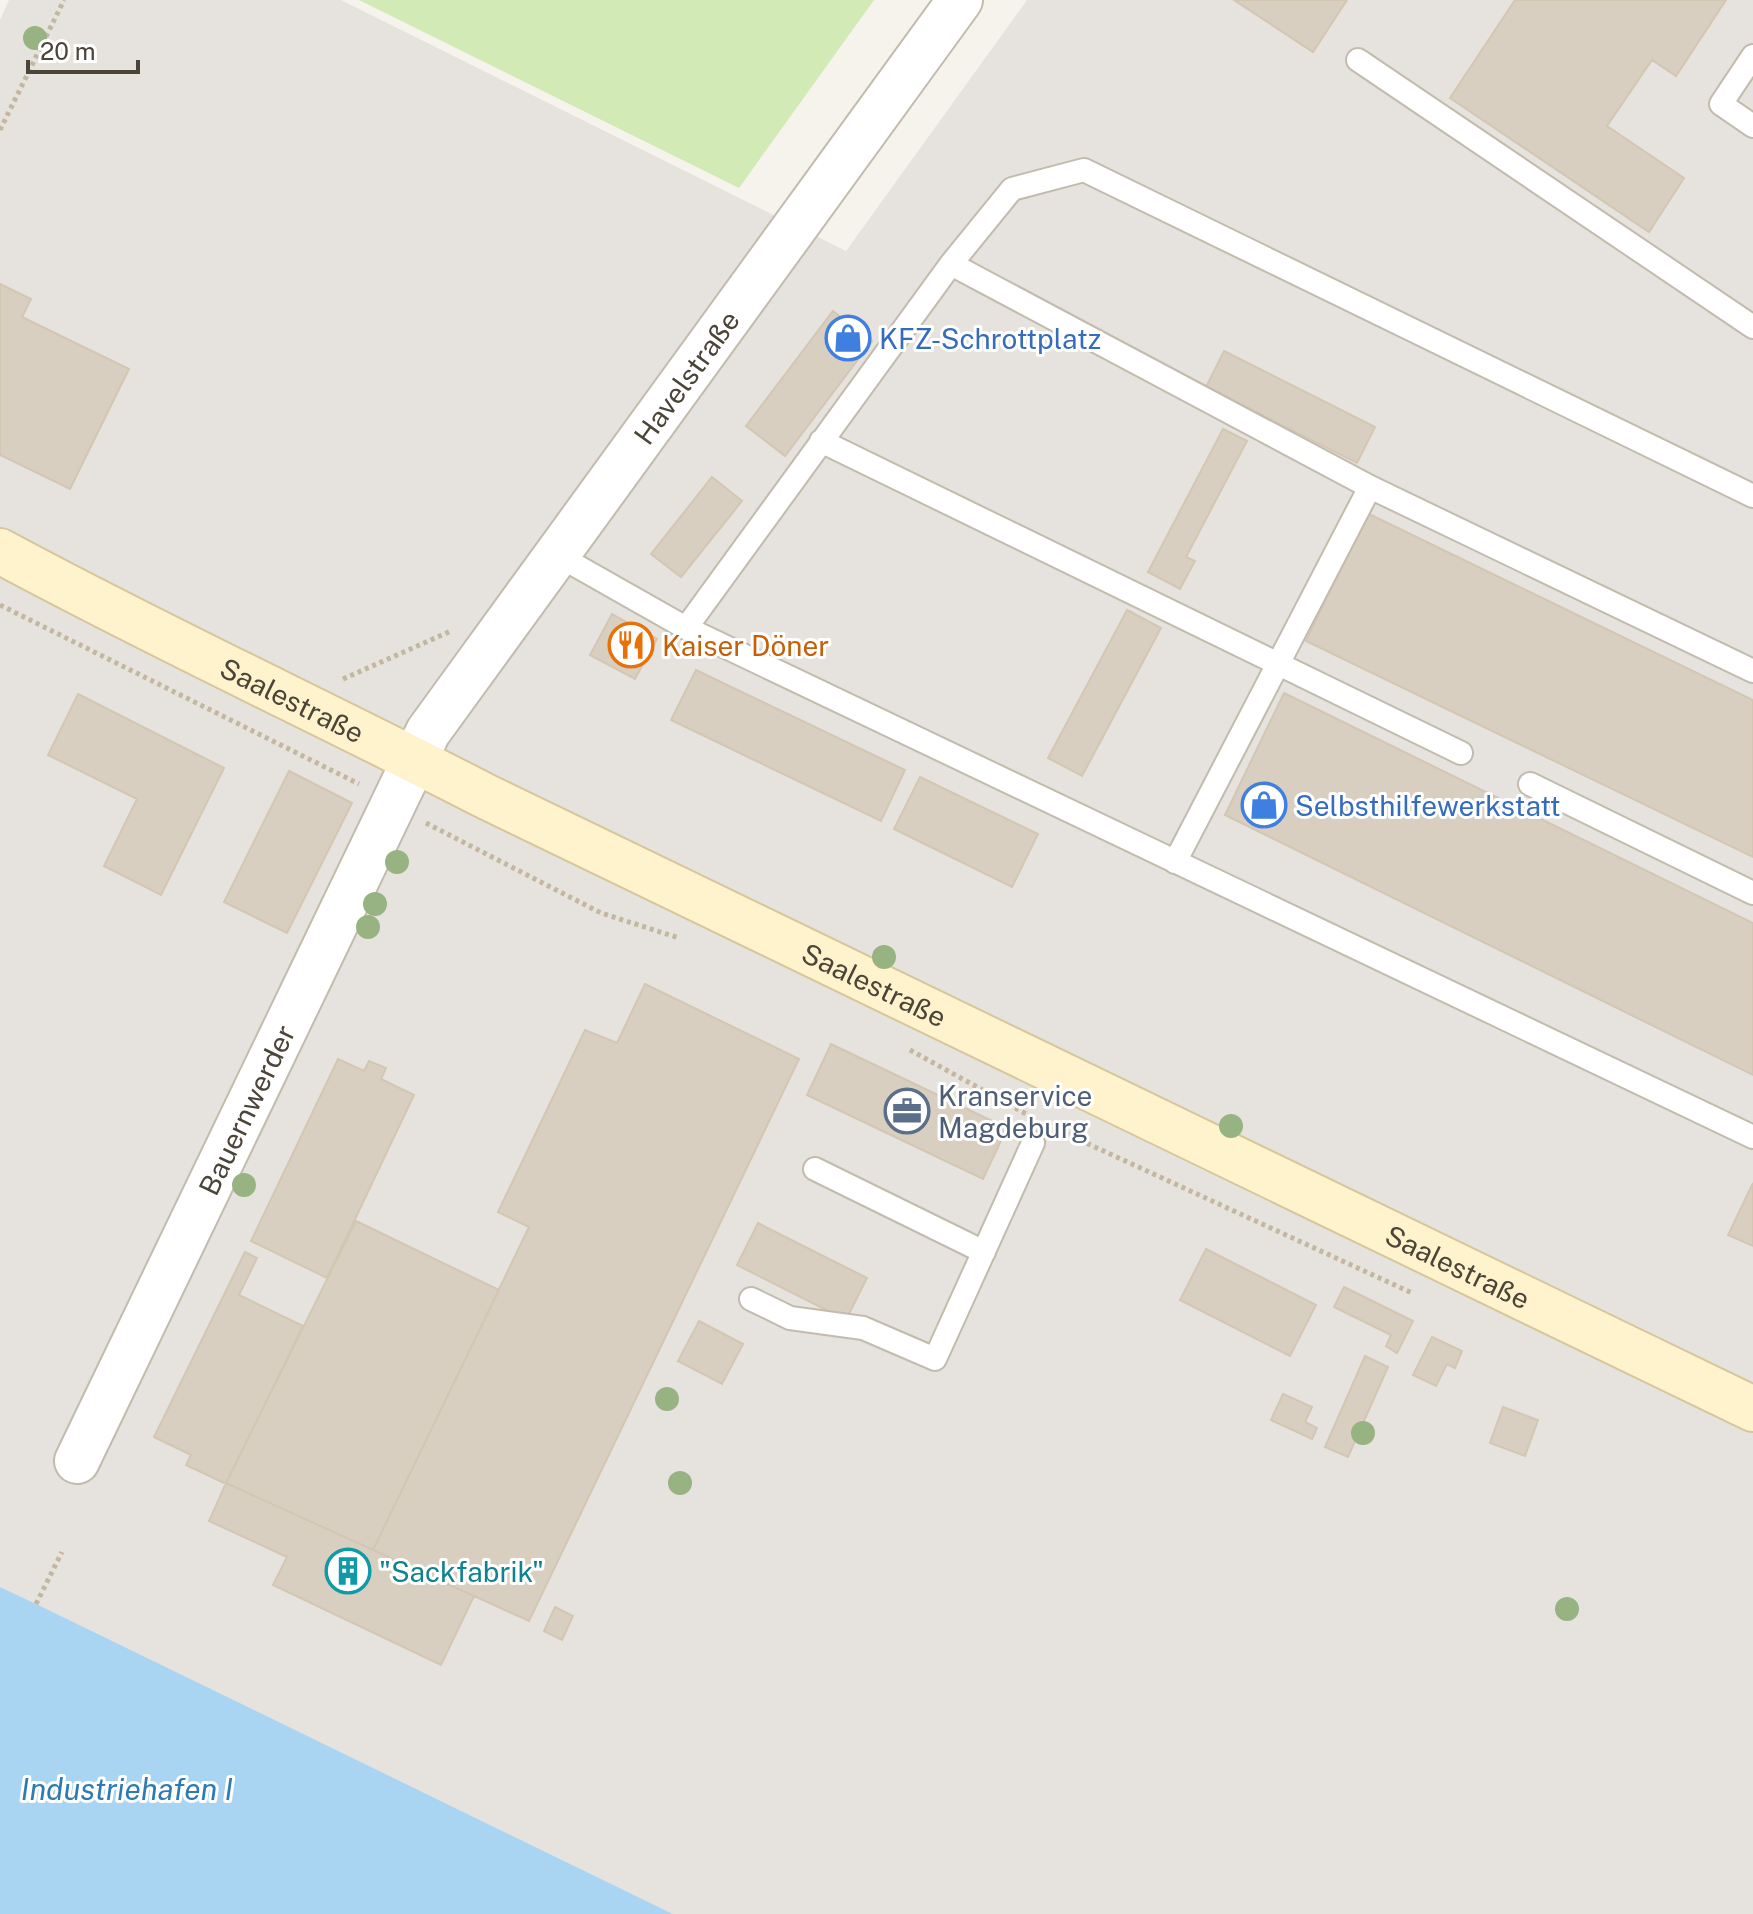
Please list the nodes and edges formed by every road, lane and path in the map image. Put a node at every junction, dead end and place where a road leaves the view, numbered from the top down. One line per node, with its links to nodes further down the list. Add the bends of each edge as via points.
1 (64, 0): 6 (path)
2 (960, 0): 13 (street, Havelstraße)
3 (1753, 56): 5 (lane, via 1721,104)
4 (1358, 60): 8 (lane)
5 (1753, 126)
6 (0, 130)
7 (951, 264): 9 (lane); 10 (lane); 11 (lane, via 1012,189 1084,170)
8 (1753, 327)
9 (821, 441): 15 (lane); 17 (lane)
10 (1370, 487): 17 (lane); 18 (lane)
11 (1753, 496)
12 (0, 551): 21 (main road, Saalestraße, via 145,629)
13 (559, 556): 15 (lane); 16 (street, Havelstraße)
14 (0, 605): 23 (path, Saalestraße)
15 (686, 628): 25 (lane)
16 (488, 651): 19 (path, Saalestraße, via 454,630); 21 (street, Havelstraße)
17 (1278, 663): 20 (lane); 25 (lane)
18 (1753, 671)
19 (342, 679)
20 (1461, 753)
21 (413, 757): 36 (main road, Saalestraße); 37 (street, Bauernwerder)
22 (1530, 784): 26 (lane)
23 (368, 788)
24 (423, 821): 27 (path, via 601,913)
25 (1175, 862): 31 (lane)
26 (1753, 893)
27 (682, 938)
28 (909, 1049): 30 (path, Saalestraße)
29 (1057, 1129): 34 (path, Saalestraße)
30 (1038, 1133): 33 (lane)
31 (1753, 1137)
32 (815, 1169): 33 (lane)
33 (984, 1252): 35 (lane, via 935,1359 863,1328 790,1318)
34 (1417, 1295)
35 (751, 1299)
36 (1753, 1409)
37 (77, 1461)
38 (62, 1552): 39 (path)
39 (36, 1604)

